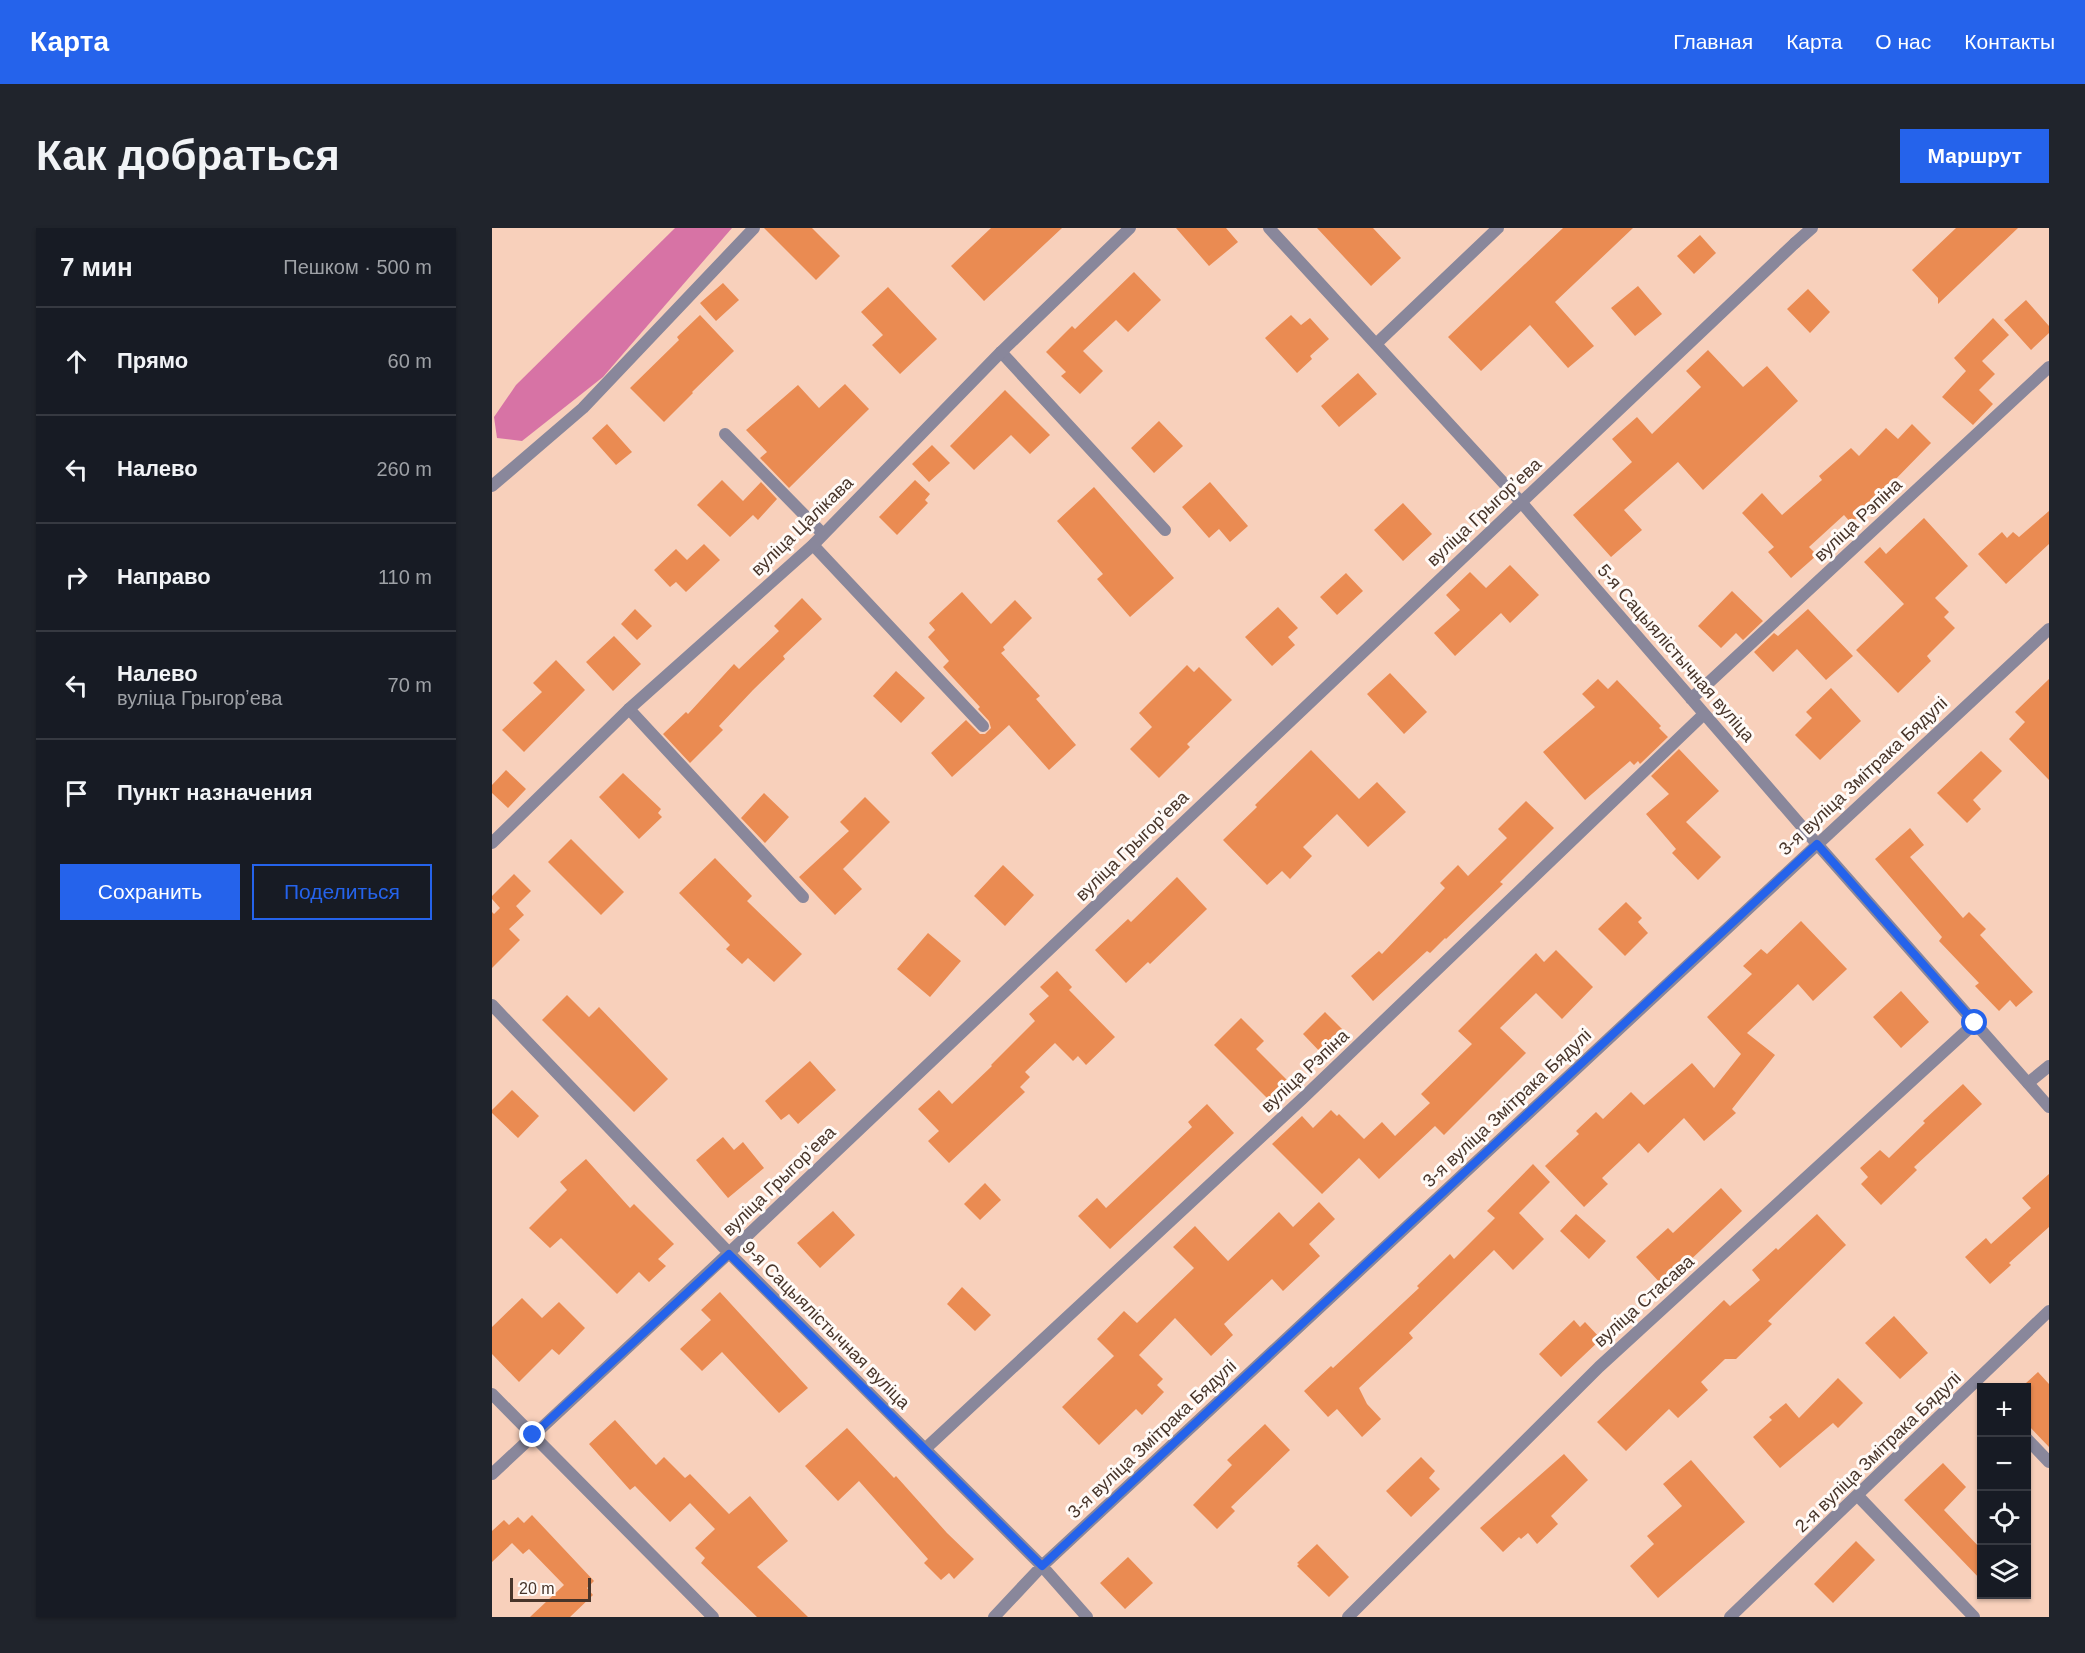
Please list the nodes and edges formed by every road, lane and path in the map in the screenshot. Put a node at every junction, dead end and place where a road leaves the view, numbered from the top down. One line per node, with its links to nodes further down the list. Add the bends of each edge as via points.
1 (754, 228): 10 (street, via 583,408)
2 (1130, 228): 7 (street, вуліца Цалікава)
3 (1269, 228): 6 (street, 5-я Сацыялістычная вуліца)
4 (1498, 228): 6 (street)
5 (1812, 228): 11 (street, вуліца Грыгорʼева)
6 (1377, 344): 11 (street, 5-я Сацыялістычная вуліца)
7 (1001, 352): 12 (street); 13 (street, вуліца Цалікава)
8 (2049, 367): 16 (street, вуліца Рэпіна)
9 (725, 434): 13 (street)
10 (492, 486)
11 (1521, 502): 16 (street, 5-я Сацыялістычная вуліца); 28 (street, вуліца Грыгорʼева)
12 (1166, 530)
13 (823, 534): 14 (street, вуліца Цалікава)
14 (813, 545): 17 (street, вуліца Цалікава); 19 (street)
15 (2049, 629): 21 (street, 3-я вуліца Змітрака Бядулі)
16 (1691, 699): 18 (street, 5-я Сацыялістычная вуліца)
17 (629, 709): 20 (street, вуліца Цалікава); 22 (street)
18 (1704, 714): 21 (street, 5-я Сацыялістычная вуліца); 35 (street, вуліца Рэпіна, via 1302,1100)
19 (983, 726)
20 (492, 843)
21 (1817, 844): 24 (street, 5-я Сацыялістычная вуліца); 39 (street, 3-я вуліца Змітрака Бядулі)
22 (803, 897)
23 (492, 1005): 28 (street, 9-я Сацыялістычная вуліца)
24 (1975, 1023): 26 (street, 5-я Сацыялістычная вуліца); 43 (street, вуліца Стасава, via 1599,1367)
25 (2049, 1066): 26 (street)
26 (2028, 1083): 27 (street, 5-я Сацыялістычная вуліца)
27 (2049, 1107)
28 (729, 1254): 33 (street, вуліца Грыгорʼева); 35 (street, 9-я Сацыялістычная вуліца)
29 (2049, 1311): 30 (street, 2-я вуліца Змітрака Бядулі)
30 (1982, 1383)
31 (1977, 1388): 38 (street, 2-я вуліца Змітрака Бядулі)
32 (492, 1394): 33 (street)
33 (533, 1435): 37 (street, вуліца Грыгорʼева); 40 (street)
34 (2031, 1443): 36 (street)
35 (925, 1449): 39 (street, 9-я Сацыялістычная вуліца)
36 (2049, 1462)
37 (492, 1474)
38 (1858, 1496): 44 (street, 2-я вуліца Змітрака Бядулі); 45 (street)
39 (1042, 1566): 41 (street, 3-я вуліца Змітрака Бядулі); 42 (street, 9-я Сацыялістычная вуліца)
40 (713, 1617)
41 (994, 1617)
42 (1087, 1617)
43 (1348, 1617)
44 (1730, 1617)
45 (1974, 1617)

